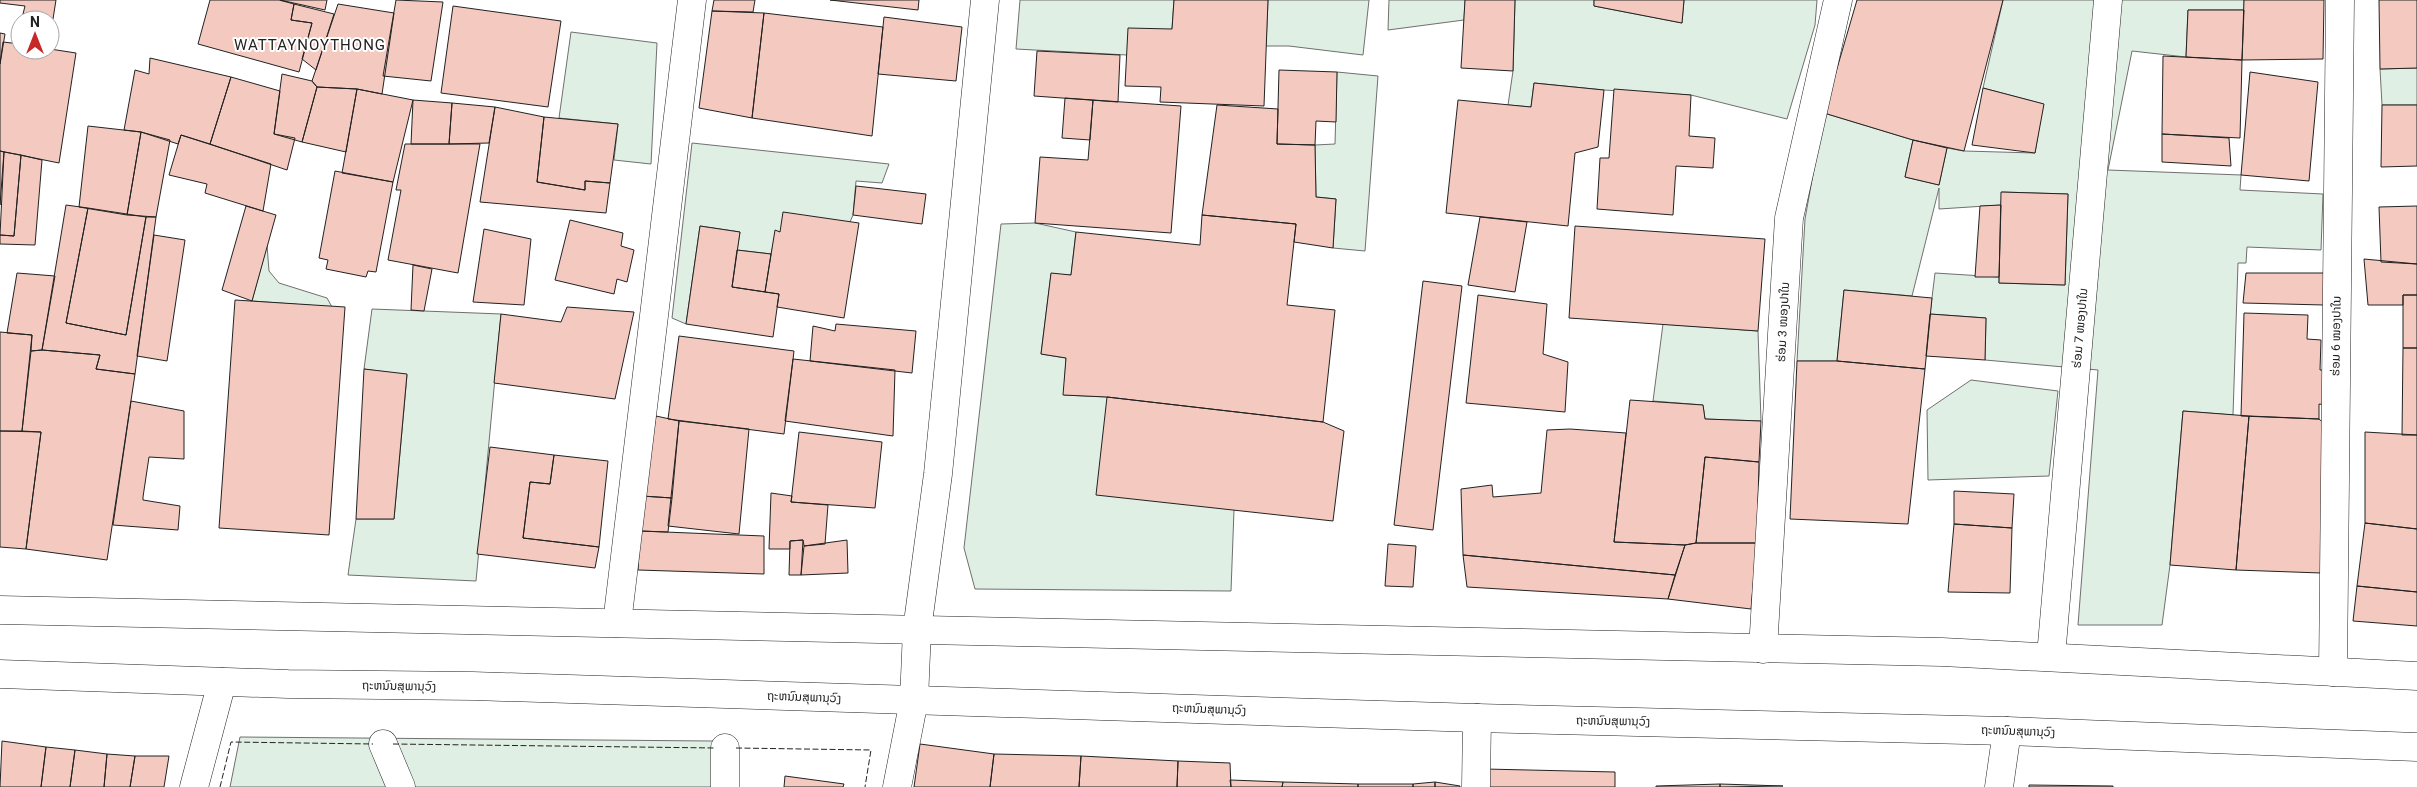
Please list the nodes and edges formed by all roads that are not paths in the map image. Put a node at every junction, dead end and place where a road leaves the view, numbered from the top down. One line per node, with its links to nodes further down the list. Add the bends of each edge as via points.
1 (692, 0): 7 (main road)
2 (985, 0): 8 (main road, via 938,474)
3 (1838, 0): 9 (main road, ຮ່ອມ 3 ໜອງປາໃນ, via 1789,218)
4 (2108, 0): 10 (main road, ຮ່ອມ 7 ໜອງປາໃນ)
5 (2340, 0): 11 (main road, ຮ່ອມ 6 ໜອງປາໃນ)
6 (0, 610): 7 (main road)
7 (617, 623): 8 (main road)
8 (917, 630): 9 (main road); 15 (main road)
9 (1763, 649): 10 (main road)
10 (2051, 656): 11 (main road)
11 (2333, 672): 13 (main road)
12 (0, 674): 14 (main road, ຖະຫນົນສຸພານຸວົງ)
13 (2417, 676)
14 (222, 682): 15 (main road, ຖະຫນົນສຸພານຸວົງ, via 473,686); 21 (main road)
15 (914, 700): 16 (main road, ຖະຫນົນສຸພານຸວົງ); 24 (main road)
16 (1477, 718): 17 (main road, ຖະຫນົນສຸພານຸວົງ); 25 (main road)
17 (2007, 731): 19 (main road, ຖະຫນົນສຸພານຸວົງ); 26 (main road)
18 (383, 744): 22 (main road)
19 (2417, 747)
20 (725, 748): 23 (main road)
21 (194, 787)
22 (401, 787)
23 (725, 787)
24 (898, 787)
25 (1476, 787)
26 (1999, 787)

